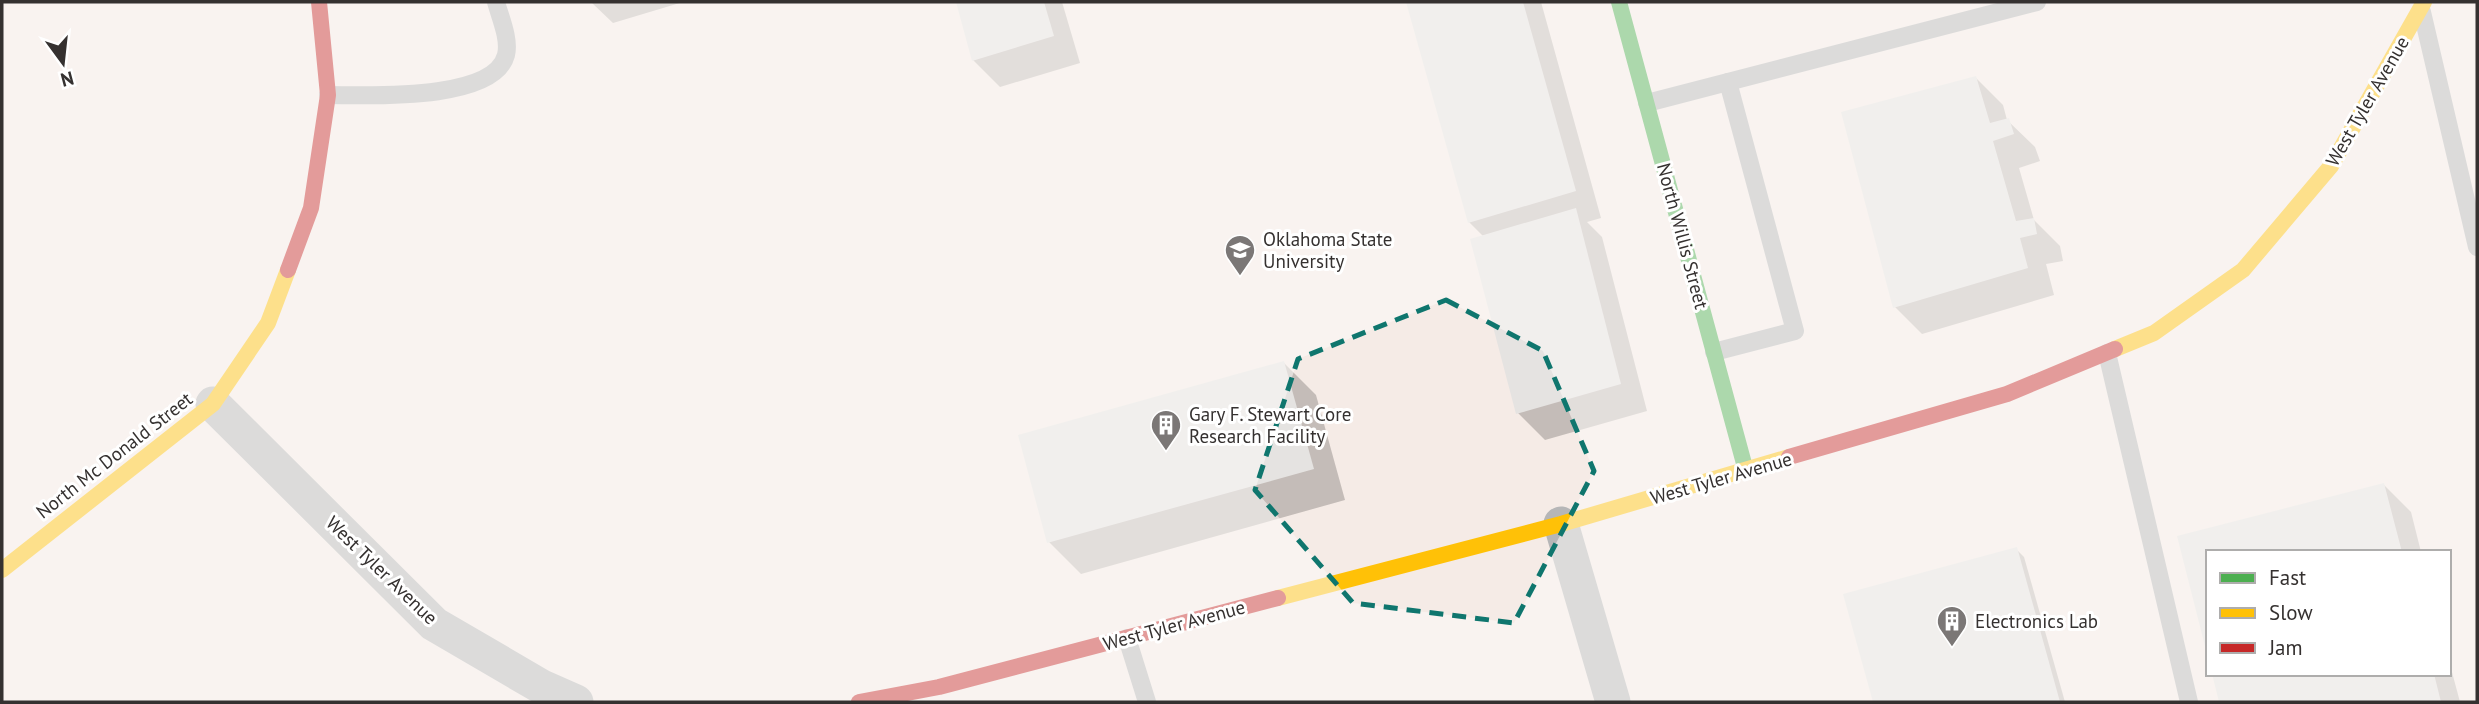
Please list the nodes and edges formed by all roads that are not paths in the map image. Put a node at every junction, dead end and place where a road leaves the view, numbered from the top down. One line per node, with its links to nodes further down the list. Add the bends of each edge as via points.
1 (319, 2): 7 (street, North Mc Donald Street)
2 (496, 2): 7 (lane, via 506,55 498,69 477,83 414,94)
3 (1619, 2): 8 (street, North Willis Street)
4 (2037, 2): 6 (lane)
5 (2422, 4): 9 (lane); 11 (street, West Tyler Avenue, via 2331,166 2243,270 2154,333)
6 (1728, 82): 8 (lane); 10 (lane, via 1795,331)
7 (328, 95): 12 (street, North Mc Donald Street, via 311,208 268,323)
8 (1647, 103): 10 (street, North Willis Street)
9 (2477, 247)
10 (1714, 352): 13 (street, North Willis Street)
11 (2107, 353): 13 (street, West Tyler Avenue, via 2007,394); 21 (lane)
12 (213, 404): 15 (street, North Mc Donald Street); 17 (street, West Tyler Avenue, via 434,624)
13 (1746, 471): 14 (street, West Tyler Avenue)
14 (1561, 524): 16 (street, West Tyler Avenue); 20 (street)
15 (2, 570)
16 (1127, 638): 18 (street, West Tyler Avenue, via 939,687); 19 (lane)
17 (576, 702)
18 (859, 702)
19 (1147, 702)
20 (1613, 702)
21 (2189, 702)

